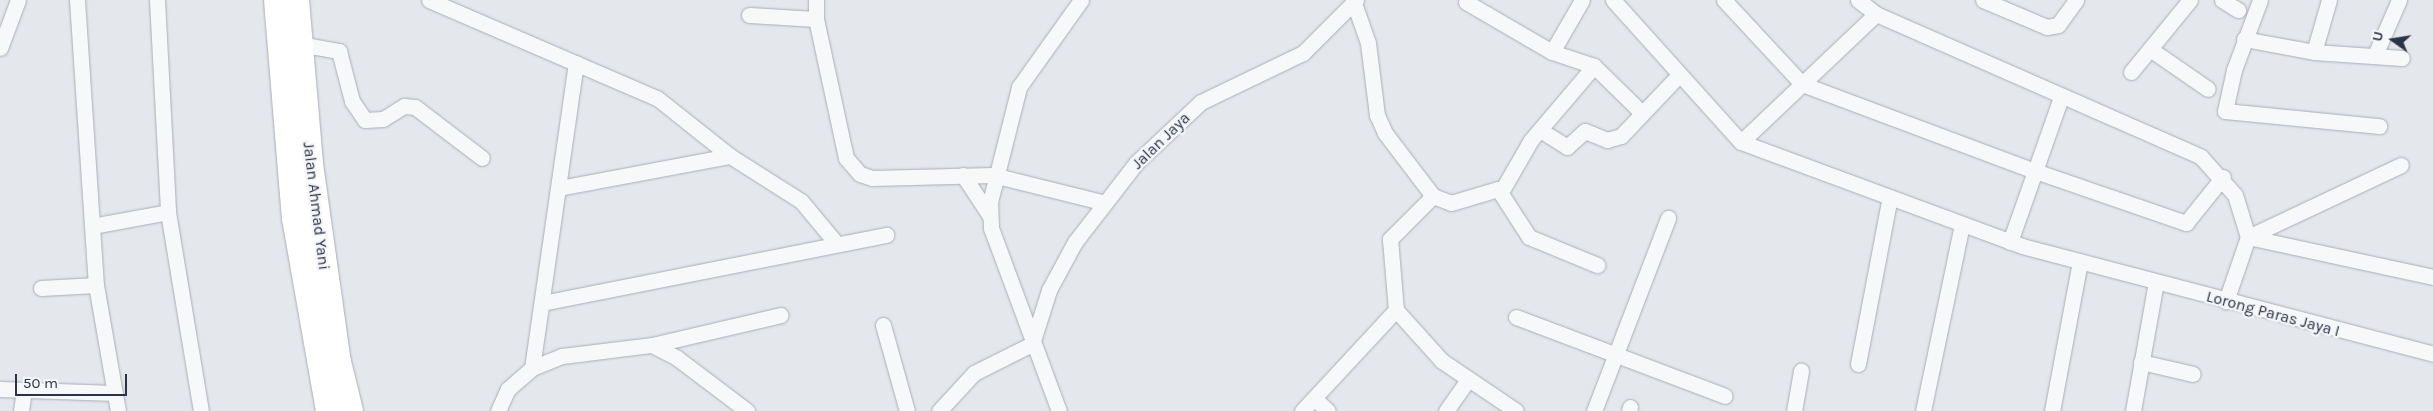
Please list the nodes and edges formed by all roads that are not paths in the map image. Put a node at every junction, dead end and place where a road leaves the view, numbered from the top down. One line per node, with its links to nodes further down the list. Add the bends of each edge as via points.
1 (18, 0): 28 (street)
2 (76, 0): 61 (street)
3 (156, 0): 57 (street)
4 (277, 0): 96 (highway, Jalan Ahmad Yani, via 295,218)
5 (296, 0): 27 (highway, Jalan Ahmad Yani)
6 (429, 0): 34 (street)
7 (816, 0): 25 (street)
8 (1081, 0): 50 (street, via 1019,88)
9 (1582, 0): 30 (street)
10 (1612, 0): 37 (street)
11 (1724, 0): 38 (street)
12 (1858, 0): 23 (street)
13 (1983, 0): 14 (street, via 2047,27 2058,25)
14 (2076, 0)
15 (2190, 0): 29 (street)
16 (2222, 0): 22 (street)
17 (2260, 0): 26 (street)
18 (2329, 0): 31 (street)
19 (2399, 0): 32 (street)
20 (1355, 1): 54 (street, via 1368,43 1377,114 1385,132); 56 (street, Jalan Jaya, via 1302,53 1201,102 1136,163)
21 (1466, 2): 30 (street)
22 (2238, 10)
23 (1876, 14): 38 (street); 40 (street)
24 (749, 15): 25 (street)
25 (816, 19): 49 (street, via 846,158 860,174 872,178)
26 (2244, 39): 31 (street); 42 (street, via 2224,111)
27 (299, 44): 46 (street, via 339,50 352,101 365,120 383,119 404,106 415,108); 97 (highway, Jalan Ahmad Yani, via 315,204)
28 (0, 48)
29 (2150, 49): 36 (street); 39 (street)
30 (1552, 52): 35 (street)
31 (2314, 52): 32 (street)
32 (2375, 55): 33 (street)
33 (2402, 58)
34 (576, 63): 45 (street, via 657,98); 52 (street)
35 (1594, 66): 41 (street); 43 (street)
36 (2131, 72)
37 (1678, 76): 41 (street); 44 (street)
38 (1802, 84): 44 (street); 48 (street)
39 (2208, 89)
40 (2061, 97): 48 (street); 51 (street, via 2201,157)
41 (1642, 113): 43 (street, via 1621,136 1607,140 1585,131 1567,147)
42 (2380, 126)
43 (1540, 130): 53 (street, via 1519,156)
44 (1741, 142): 55 (street, Lorong Paras Jaya I)
45 (730, 156): 52 (street); 65 (street, via 801,201)
46 (482, 158)
47 (2401, 165): 63 (street)
48 (2035, 171): 51 (street, via 2186,223); 64 (street)
49 (963, 175): 50 (street); 58 (street)
50 (993, 175): 56 (street); 58 (street)
51 (2223, 177): 63 (street, via 2235,194)
52 (559, 188): 73 (street)
53 (1501, 192): 54 (street, via 1492,189 1451,203); 67 (street, via 1529,237)
54 (1433, 196): 74 (street, via 1390,239)
55 (1890, 197): 60 (street, Lorong Paras Jaya I); 83 (street)
56 (1105, 203): 78 (street, Jalan Jaya, via 1075,242 1049,290)
57 (168, 212): 61 (street); 95 (street)
58 (990, 216): 78 (street)
59 (1668, 218): 81 (street)
60 (1962, 224): 64 (street, Lorong Paras Jaya I); 109 (street)
61 (92, 226): 70 (street)
62 (886, 236): 65 (street)
63 (2248, 237): 68 (street); 72 (street)
64 (2010, 242): 66 (street, Lorong Paras Jaya I)
65 (836, 243): 73 (street)
66 (2080, 262): 69 (street, Lorong Paras Jaya I); 110 (street)
67 (1597, 265)
68 (2433, 277)
69 (2156, 282): 72 (street, Lorong Paras Jaya I); 82 (street)
70 (96, 285): 71 (street); 90 (street)
71 (41, 288)
72 (2226, 301): 80 (street, Lorong Paras Jaya I)
73 (542, 303): 84 (street)
74 (1396, 310): 87 (street, via 1430,348); 92 (street)
75 (781, 315): 79 (street)
76 (1516, 317): 81 (street)
77 (883, 325): 100 (street)
78 (1032, 344): 101 (street, via 974,374); 102 (street)
79 (652, 345): 84 (street, via 562,356); 99 (street, via 677,358)
80 (2433, 354)
81 (1616, 357): 91 (street); 107 (street)
82 (2141, 362): 86 (street); 111 (street)
83 (1858, 364)
84 (532, 368): 98 (street, via 508,390)
85 (1801, 371): 108 (street)
86 (2192, 374)
87 (1467, 381): 105 (street); 106 (street)
88 (0, 389): 89 (street)
89 (24, 390): 90 (street); 93 (street)
90 (114, 393): 94 (street)
91 (1725, 396)
92 (1314, 398): 103 (street); 104 (street)
93 (21, 411)
94 (118, 411)
95 (201, 411)
96 (329, 411)
97 (350, 411)
98 (498, 411)
99 (747, 411)
100 (907, 411)
101 (939, 411)
102 (1059, 411)
103 (1302, 411)
104 (1328, 411)
105 (1446, 411)
106 (1516, 411)
107 (1594, 411)
108 (1794, 411)
109 (1923, 411)
110 (2052, 411)
111 (2133, 411)

